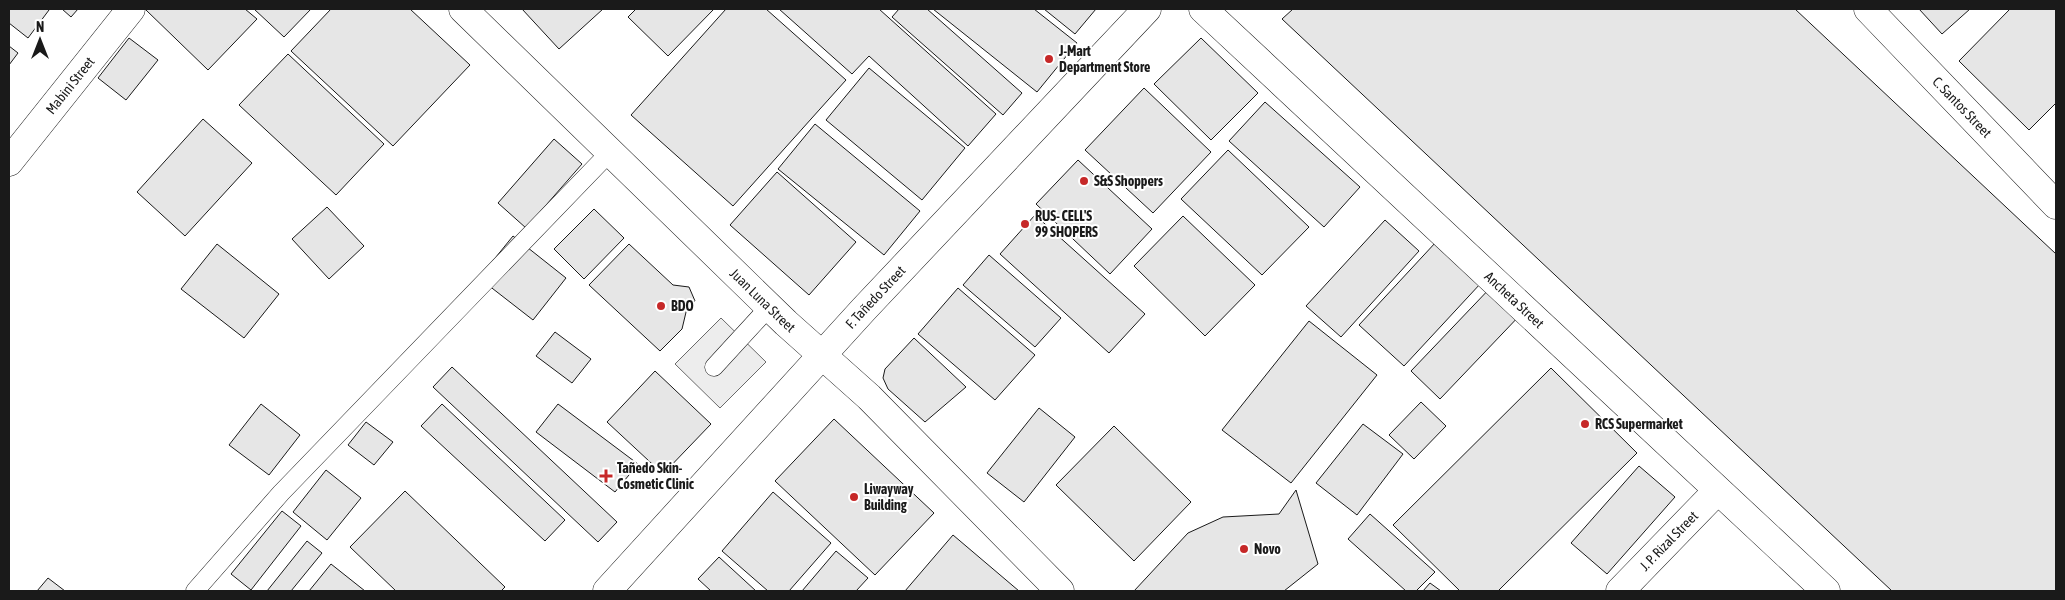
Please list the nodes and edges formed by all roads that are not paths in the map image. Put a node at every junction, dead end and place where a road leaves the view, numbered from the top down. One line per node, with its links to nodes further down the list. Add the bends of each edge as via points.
1 (131, 9): 7 (main road, Mabini Street)
2 (463, 9): 6 (main road, Juan Luna Street)
3 (1146, 9): 10 (main road, F. Tañedo Street)
4 (1203, 9): 12 (main road, Ancheta Street)
5 (1868, 9): 8 (main road, C. Santos Street)
6 (611, 151): 9 (main road, Juan Luna Street); 13 (lane, via 281,493)
7 (9, 162)
8 (2051, 188)
9 (770, 306): 10 (main road, Juan Luna Street); 11 (lane)
10 (822, 355): 14 (main road, F. Tañedo Street); 15 (main road, Juan Luna Street, via 869,397)
11 (714, 367)
12 (1717, 490): 16 (main road, J. P. Rizal Street); 17 (main road, Ancheta Street)
13 (195, 591)
14 (608, 591)
15 (1060, 591)
16 (1620, 591)
17 (1826, 591)

